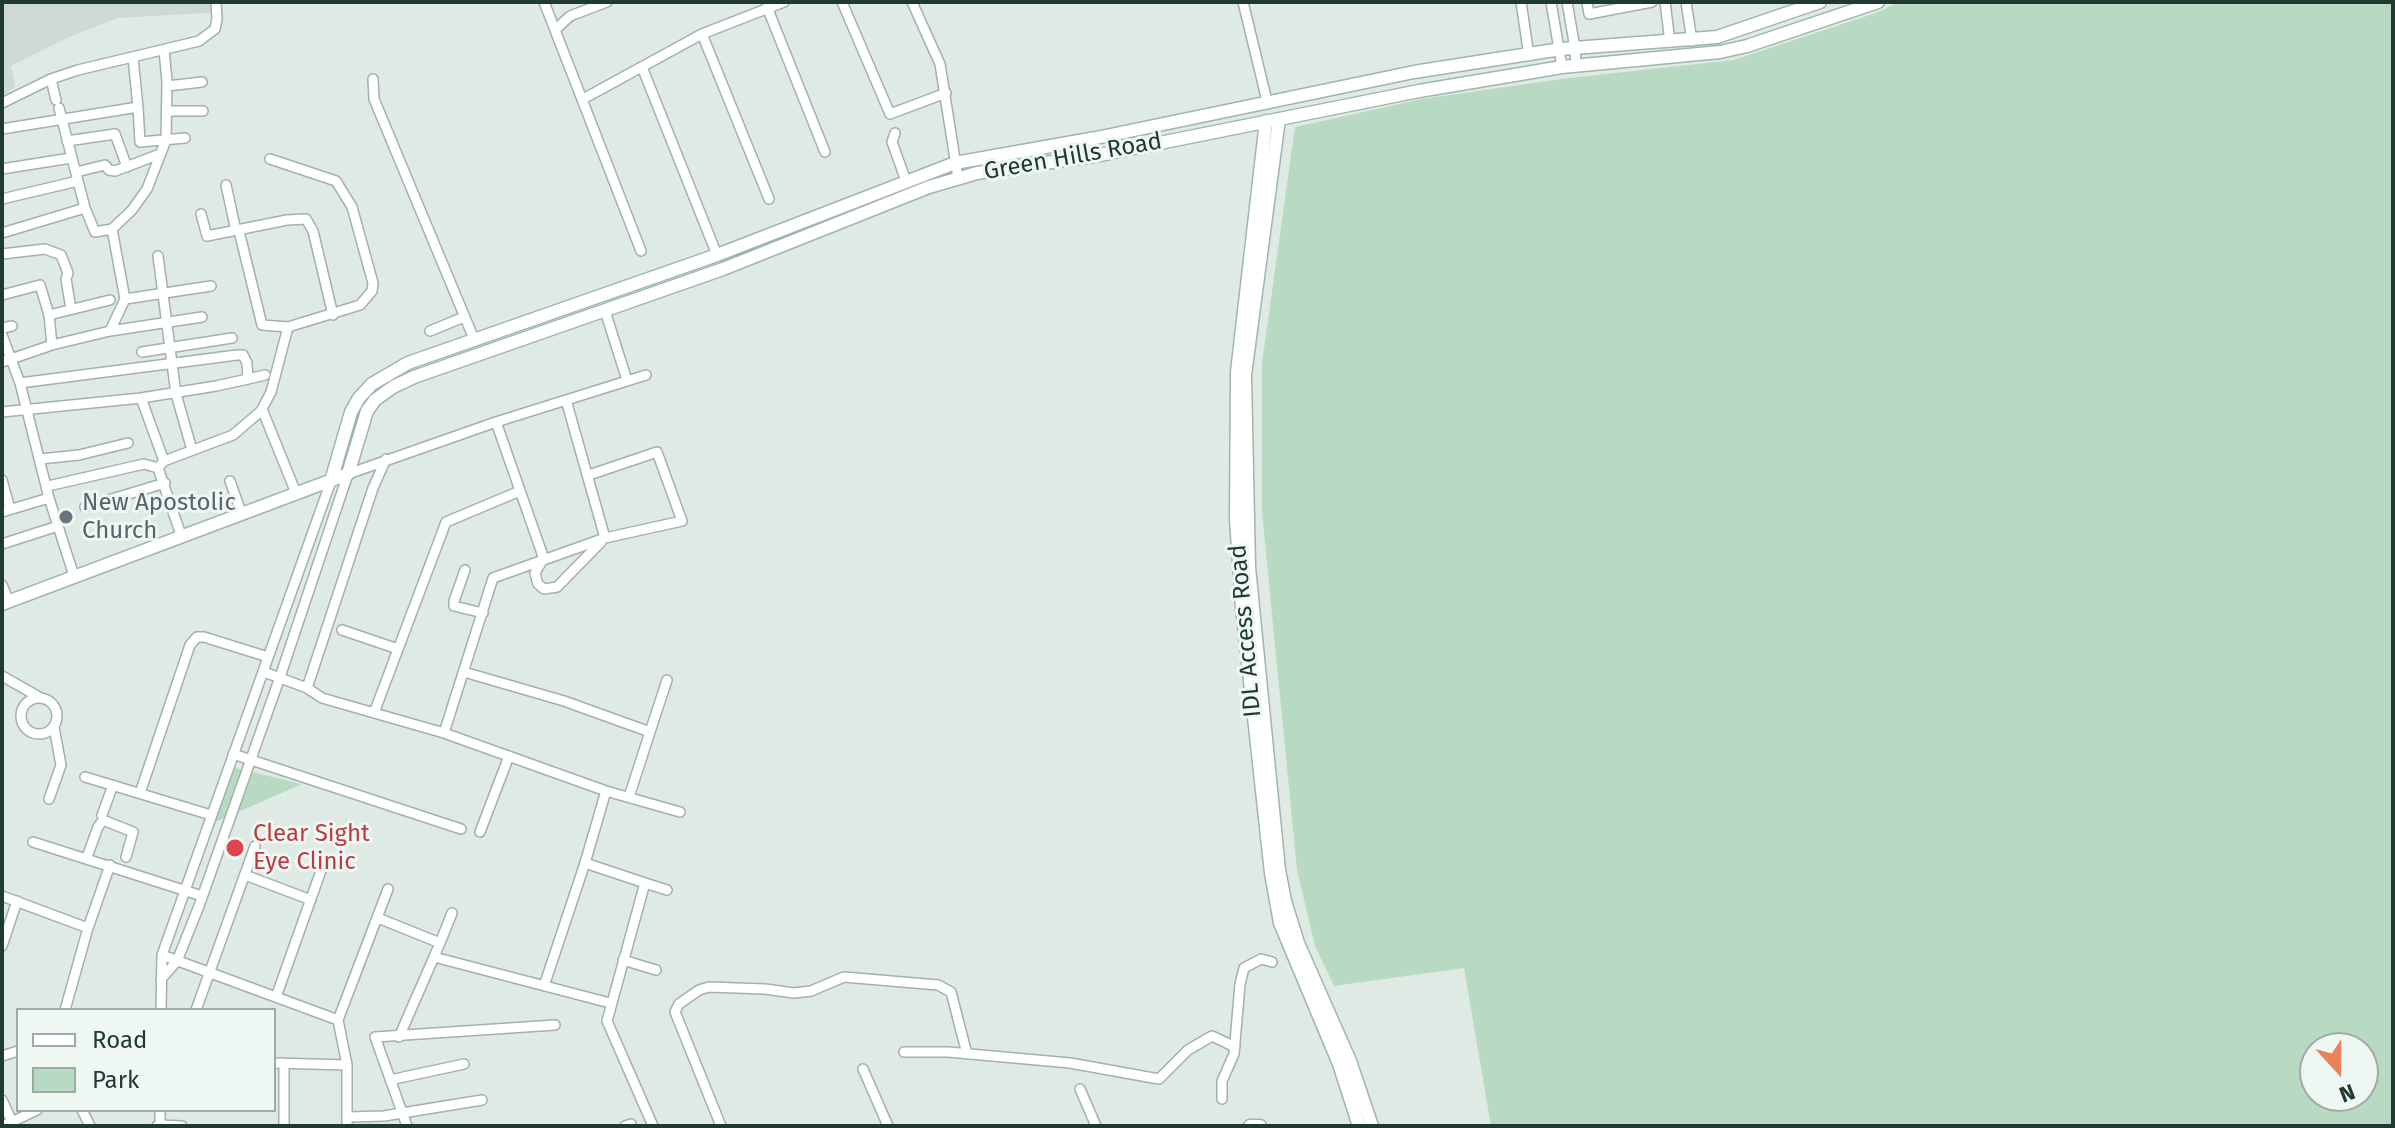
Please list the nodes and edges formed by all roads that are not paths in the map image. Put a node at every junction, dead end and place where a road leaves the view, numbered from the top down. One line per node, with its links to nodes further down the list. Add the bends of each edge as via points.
1 (216, 2): 25 (street, via 215,29 199,41)
2 (544, 2): 19 (street)
3 (607, 2): 19 (street, via 570,16)
4 (784, 2): 18 (street)
5 (842, 2): 34 (street, via 890,114)
6 (912, 2): 34 (street, via 940,64)
7 (1243, 2): 36 (street)
8 (1521, 2): 26 (street)
9 (1551, 2): 24 (street)
10 (1567, 2): 23 (street)
11 (1587, 2): 12 (street, via 1589,14)
12 (1652, 2)
13 (1665, 2): 22 (street)
14 (1686, 2): 21 (street)
15 (1820, 2): 17 (street, Green Hills Road)
16 (1878, 2): 29 (street, Green Hills Road, via 1720,52)
17 (1800, 5): 21 (street, Green Hills Road, via 1717,37)
18 (767, 7): 20 (street); 48 (street)
19 (555, 30): 35 (street)
20 (702, 34): 28 (street); 60 (street)
21 (1692, 41): 22 (street, Green Hills Road)
22 (1670, 42): 23 (street, Green Hills Road)
23 (1575, 48): 24 (street, Green Hills Road); 29 (street)
24 (1561, 49): 26 (street, Green Hills Road); 29 (street)
25 (164, 50): 27 (street); 33 (street)
26 (1529, 56): 36 (street, Green Hills Road)
27 (133, 58): 30 (street); 38 (street)
28 (642, 67): 35 (street); 68 (street)
29 (1569, 67): 42 (street, Green Hills Road)
30 (51, 79): 37 (street); 41 (street)
31 (373, 79): 81 (street, via 374,99)
32 (202, 82): 33 (street)
33 (167, 86): 39 (street)
34 (946, 93): 52 (street)
35 (583, 99): 66 (street)
36 (1267, 101): 52 (street, Green Hills Road)
37 (2, 103)
38 (138, 107): 41 (street); 46 (street, via 140,142)
39 (168, 111): 40 (street); 46 (street)
40 (203, 111)
41 (62, 120): 43 (street); 47 (street)
42 (1272, 120): 56 (street, Green Hills Road); 77 (street, IDL Access Road)
43 (2, 129)
44 (895, 133): 57 (street, via 892,142)
45 (185, 138): 46 (street)
46 (166, 140): 49 (street)
47 (67, 141): 50 (street); 53 (street, via 115,134)
48 (825, 152)
49 (160, 154): 53 (street); 63 (street, via 139,202)
50 (71, 158): 54 (street); 55 (street)
51 (270, 159): 79 (street, via 336,181 352,207 372,291 360,305)
52 (955, 163): 56 (street); 57 (street, Green Hills Road)
53 (127, 167): 55 (street, via 113,171 105,165)
54 (2, 169)
55 (77, 177): 59 (street); 61 (street)
56 (958, 178): 76 (street, Green Hills Road)
57 (906, 181): 68 (street, Green Hills Road)
58 (226, 185): 64 (street)
59 (2, 199)
60 (769, 199)
61 (85, 208): 63 (street, via 95,232); 65 (street)
62 (201, 214): 64 (street, via 207,236)
63 (112, 229): 73 (street)
64 (238, 231): 79 (street, via 306,219); 83 (street, via 262,325)
65 (2, 233)
66 (641, 251)
67 (2, 254): 75 (street, via 45,249 61,255)
68 (717, 255): 88 (street, Green Hills Road)
69 (158, 256): 71 (street)
70 (211, 286): 71 (street)
71 (163, 293): 73 (street); 82 (street)
72 (2, 295): 78 (street, via 40,285)
73 (125, 299): 84 (street)
74 (110, 300): 75 (street)
75 (71, 309): 78 (street)
76 (605, 311): 97 (street); 111 (street, Green Hills Road, via 393,387 367,411)
77 (1247, 313): 227 (street, IDL Access Road, via 1235,415 1236,519 1271,873 1289,950 1339,1064); 228 (street, via 1246,521 1279,870 1298,943)
78 (49, 315): 89 (street)
79 (333, 315): 83 (street)
80 (202, 317): 82 (street)
81 (464, 317): 85 (street); 88 (street)
82 (167, 322): 84 (street); 90 (street)
83 (288, 327): 94 (street)
84 (110, 331): 89 (street)
85 (430, 331)
86 (2, 335): 92 (street)
87 (232, 338): 90 (street)
88 (474, 339): 115 (street, Green Hills Road, via 408,363 372,384 351,412)
89 (52, 345): 92 (street)
90 (169, 348): 91 (street); 93 (street)
91 (142, 352)
92 (6, 361): 98 (street)
93 (172, 363): 96 (street, via 243,355); 98 (street); 99 (street)
94 (269, 374): 96 (street); 102 (street, via 271,392)
95 (646, 375): 97 (street)
96 (248, 379): 99 (street)
97 (627, 380): 101 (street)
98 (20, 383): 103 (street)
99 (176, 394): 100 (street); 107 (street)
100 (141, 398): 103 (street); 110 (street)
101 (566, 400): 105 (street); 112 (street)
102 (262, 409): 107 (street, via 233,435); 119 (street)
103 (27, 410): 104 (street); 108 (street)
104 (2, 412)
105 (496, 422): 109 (street); 118 (street)
106 (128, 443): 108 (street)
107 (192, 450): 110 (street)
108 (40, 459): 117 (street)
109 (386, 459): 111 (street); 143 (street)
110 (161, 465): 116 (street); 117 (street, via 144,464)
111 (348, 474): 115 (street); 141 (street)
112 (589, 475): 126 (street); 126 (street, via 657,452 682,521)
113 (2, 480): 122 (street)
114 (230, 481): 123 (street)
115 (331, 481): 119 (street); 137 (street)
116 (165, 483): 121 (street); 125 (street)
117 (48, 486): 120 (street)
118 (520, 491): 128 (street); 136 (street, via 446,522)
119 (296, 493): 123 (street)
120 (49, 498): 122 (street); 124 (street)
121 (85, 507)
122 (6, 511)
123 (241, 512): 125 (street)
124 (58, 526): 127 (street); 130 (street)
125 (181, 535): 130 (street)
126 (605, 538): 128 (street); 128 (street, via 557,587 544,589 538,584 535,573)
127 (2, 544)
128 (544, 559): 134 (street, via 493,578)
129 (465, 570): 134 (street, via 454,603)
130 (74, 576): 133 (street)
131 (2, 585): 133 (street)
132 (483, 598): 134 (street)
133 (5, 603)
134 (480, 613): 139 (street)
135 (342, 630): 136 (street)
136 (398, 649): 145 (street)
137 (268, 657): 138 (street); 155 (street, via 197,637)
138 (264, 672): 141 (street); 149 (street)
139 (464, 672): 147 (street); 148 (street)
140 (2, 676): 144 (street)
141 (280, 677): 143 (street); 151 (street)
142 (667, 680): 147 (street)
143 (307, 688): 145 (street, via 322,698)
144 (39, 697): 146 (street, via 55,705); 146 (street, via 24,705 22,723 37,734)
145 (374, 713): 148 (street)
146 (54, 727): 157 (street, via 61,765)
147 (650, 732): 156 (street)
148 (444, 733): 150 (street)
149 (233, 754): 151 (street); 160 (street)
150 (509, 756): 154 (street); 162 (street)
151 (250, 760): 161 (street); 176 (street)
152 (85, 777): 153 (street)
153 (113, 785): 155 (street); 159 (street)
154 (606, 791): 156 (street); 167 (street)
155 (140, 793): 160 (street)
156 (629, 797): 158 (street)
157 (49, 799)
158 (680, 812)
159 (102, 815)
160 (211, 815): 173 (street)
161 (461, 829)
162 (480, 832)
163 (33, 842): 165 (street)
164 (255, 846): 170 (street)
165 (87, 857): 166 (street, via 103,820 133,832); 168 (street)
166 (126, 857)
167 (585, 863): 171 (street); 192 (street)
168 (110, 865): 173 (street); 181 (street)
169 (323, 865): 177 (street)
170 (245, 875): 177 (street); 190 (street)
171 (645, 883): 174 (street); 186 (street)
172 (388, 889): 180 (street)
173 (184, 890): 176 (street); 184 (street)
174 (667, 890)
175 (2, 896): 178 (street)
176 (202, 896): 187 (street)
177 (311, 900): 193 (street)
178 (17, 901): 181 (street); 183 (street)
179 (452, 913): 182 (street)
180 (378, 918): 182 (street); 198 (street)
181 (88, 928): 195 (street)
182 (440, 943): 185 (street)
183 (2, 946)
184 (162, 955): 187 (street); 191 (street)
185 (434, 957): 192 (street); 200 (street)
186 (623, 960): 189 (street); 194 (street)
187 (177, 961): 190 (street); 191 (street)
188 (1272, 962): 201 (street, via 1261,959 1244,968)
189 (656, 970)
190 (210, 972): 193 (street); 197 (street)
191 (161, 979): 196 (street)
192 (544, 986): 194 (street)
193 (276, 997): 198 (street)
194 (610, 1003): 221 (street, via 607,1021)
195 (66, 1008)
196 (161, 1008)
197 (197, 1008)
198 (338, 1020): 206 (street)
199 (555, 1025): 200 (street)
200 (399, 1037): 208 (street, via 375,1037)
201 (1235, 1047): 203 (street, via 1212,1036 1188,1050 1159,1079 1070,1063); 210 (street, via 1222,1081)
202 (904, 1052): 203 (street)
203 (967, 1054): 222 (street, via 951,992 938,985 844,977 794,993 709,987 679,1004 675,1012)
204 (279, 1063): 206 (street); 219 (street)
205 (464, 1064): 208 (street)
206 (347, 1065): 215 (street)
207 (863, 1069): 223 (street)
208 (390, 1080): 214 (street)
209 (1080, 1089): 224 (street)
210 (1222, 1099)
211 (2, 1100): 216 (street)
212 (482, 1100): 214 (street)
213 (33, 1112): 216 (street)
214 (403, 1113): 215 (street); 220 (street)
215 (347, 1122)
216 (10, 1125)
217 (158, 1125): 218 (street)
218 (182, 1126)
219 (284, 1126)
220 (407, 1126)
221 (653, 1126)
222 (721, 1126)
223 (888, 1126)
224 (1096, 1126)
225 (1250, 1126): 226 (street)
226 (1260, 1126)
227 (1359, 1126)
228 (1372, 1126)

